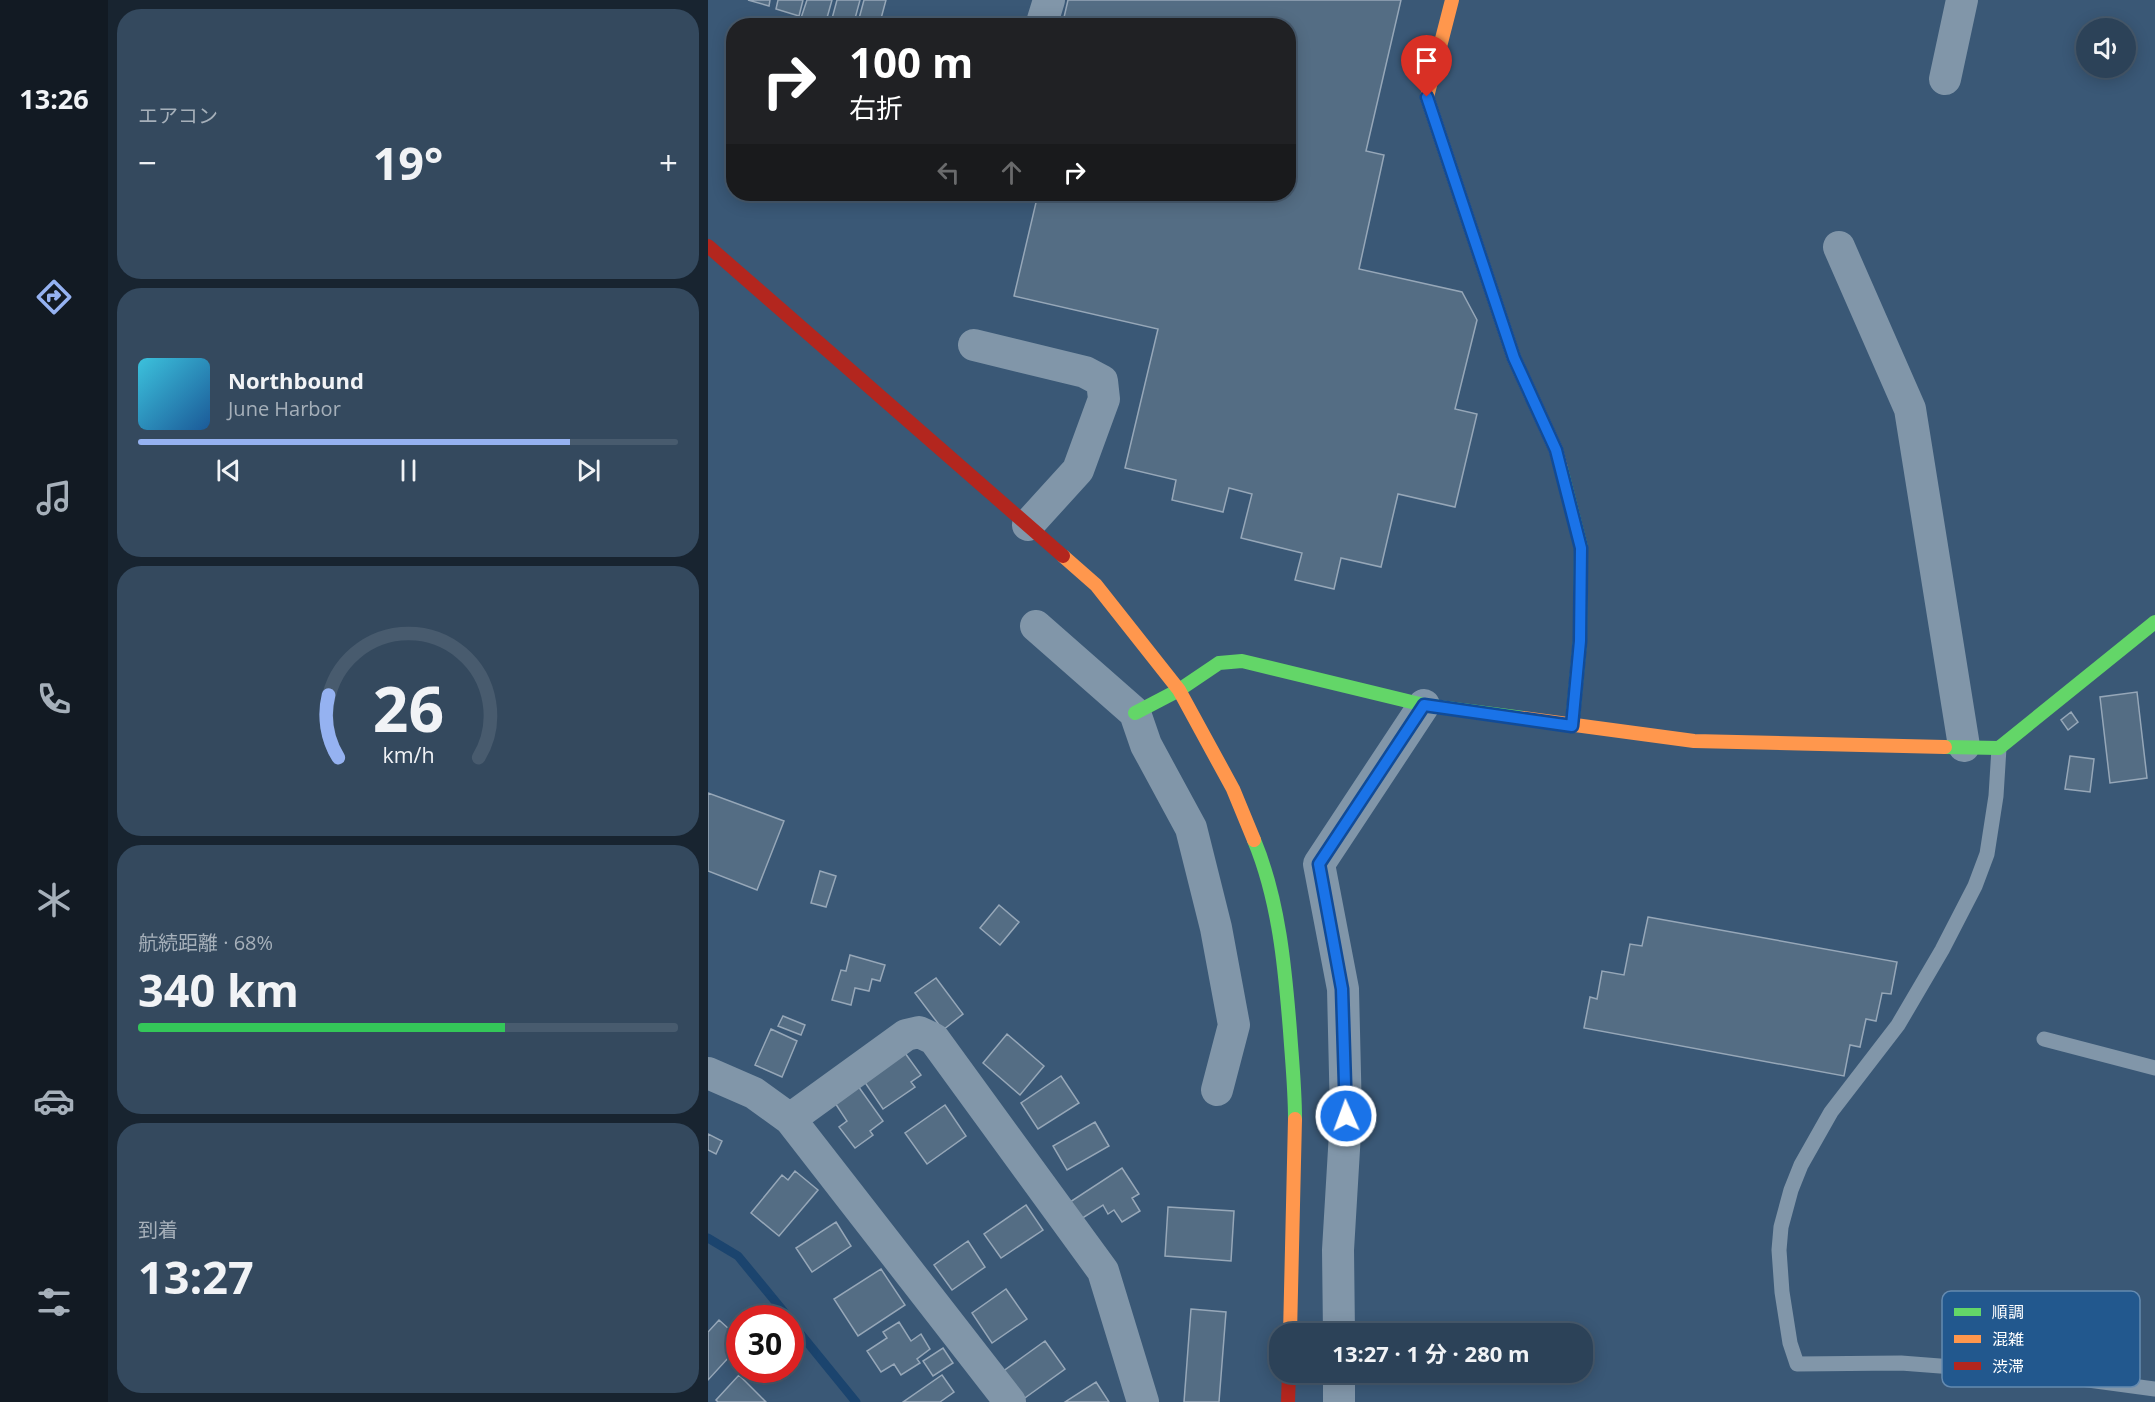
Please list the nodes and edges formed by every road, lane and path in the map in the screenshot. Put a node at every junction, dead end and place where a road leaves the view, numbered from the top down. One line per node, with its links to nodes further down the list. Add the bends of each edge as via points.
1 (1049, 0): 4 (street)
2 (1452, 0): 15 (street, via 1427,97 1514,358 1556,450 1581,548 1580,641)
3 (1962, 0): 5 (street)
4 (1043, 18)
5 (1945, 79)
6 (708, 246): 9 (street)
7 (1839, 247): 16 (street, via 1910,409)
8 (974, 345): 9 (street, via 1085,372 1102,381 1104,399 1078,470)
9 (1028, 525): 12 (street, via 1096,585)
10 (2155, 622): 17 (street)
11 (1036, 626): 14 (street)
12 (1179, 690): 13 (street, via 1219,663 1242,661); 14 (street); 23 (street, via 1233,789 1258,849 1275,909 1295,1098)
13 (1424, 705): 15 (street); 24 (street, via 1319,864 1342,989 1346,1116 1338,1250)
14 (1136, 713): 21 (street, via 1146,745 1191,828 1216,928 1234,1025)
15 (1572, 726): 16 (street, via 1694,741)
16 (1964, 746): 17 (street)
17 (1999, 748): 25 (lane, via 1987,854 1975,886 1898,1025 1832,1112 1801,1165 1781,1227 1782,1292 1797,1364 1901,1362)
18 (2044, 1039): 19 (lane)
19 (2155, 1068)
20 (708, 1073): 22 (street, via 754,1093)
21 (1217, 1090)
22 (790, 1119): 30 (street); 31 (street, via 906,1035 920,1032 934,1038 1103,1271)
23 (1290, 1323)
24 (1339, 1323)
25 (1942, 1365)
26 (1289, 1383): 32 (street)
27 (1339, 1383): 33 (street)
28 (2140, 1387): 29 (lane)
29 (2155, 1389)
30 (1010, 1402)
31 (1143, 1402)
32 (1288, 1402)
33 (1339, 1402)

